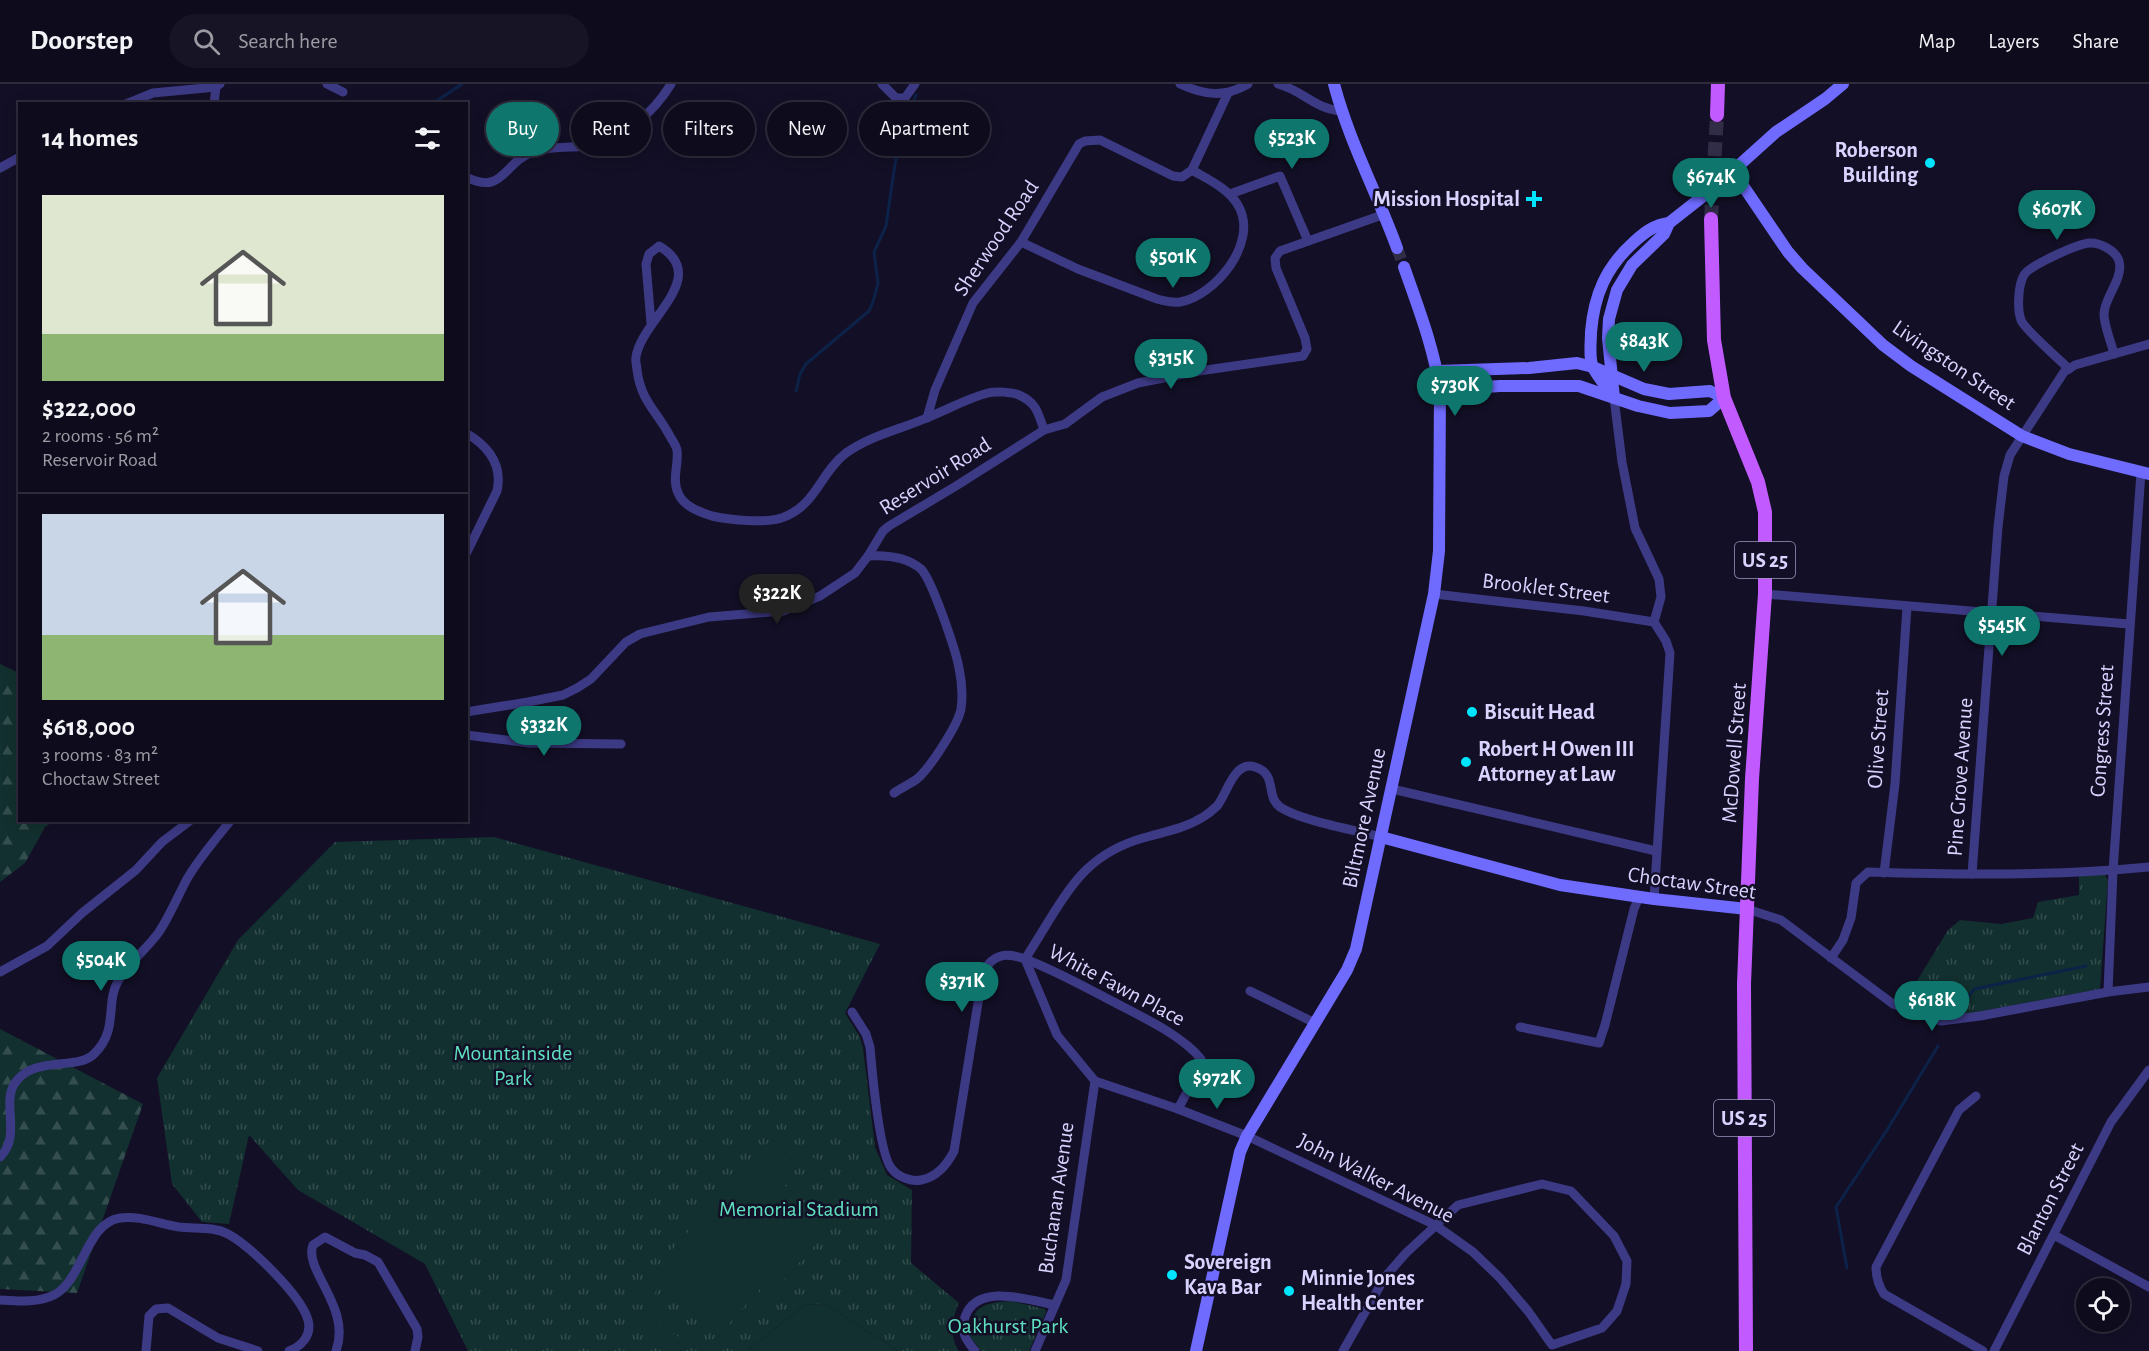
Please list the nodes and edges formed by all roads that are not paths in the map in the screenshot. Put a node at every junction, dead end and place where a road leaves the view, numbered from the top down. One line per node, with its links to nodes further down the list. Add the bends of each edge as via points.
1 (327, 84): 12 (street)
2 (670, 84): 22 (street, via 645,115 606,142 550,147 530,153 497,181 487,184)
3 (882, 84): 4 (street, via 896,98 904,98)
4 (915, 84)
5 (1180, 84): 13 (street, via 1205,93)
6 (1248, 84): 13 (street)
7 (1278, 84): 16 (street, via 1320,107)
8 (1334, 84): 16 (street)
9 (1718, 84): 17 (main road)
10 (1843, 84): 21 (street, via 1776,132)
11 (218, 85): 14 (street, via 153,93); 15 (street)
12 (343, 92)
13 (1228, 93): 20 (street)
14 (131, 102)
15 (214, 102)
16 (1341, 111): 24 (street)
17 (1717, 115)
18 (18, 158): 19 (street)
19 (0, 168)
20 (1192, 170): 23 (street); 28 (street, Sherwood Road, via 1182,177 1173,176 1100,140 1085,141 1076,148)
21 (1733, 171): 26 (street); 44 (street, Livingston Street, via 1788,252 1883,345)
22 (468, 178)
23 (1230, 194): 27 (street, via 1280,176); 28 (street, via 1244,219 1241,245 1219,278 1180,302 1156,299)
24 (1385, 214): 27 (street); 29 (street)
25 (1711, 219): 40 (main road, McDowell Street / US 25, via 1714,340)
26 (1669, 223): 34 (street, via 1642,234 1610,268 1592,315); 37 (street, via 1664,234 1632,265 1617,290 1609,319)
27 (1308, 241): 42 (street, Reservoir Road, via 1280,251 1275,258 1305,338 1303,356 1138,383 1102,397 1065,424)
28 (1021, 242): 41 (street, Sherwood Road, via 973,303 934,390)
29 (1396, 248)
30 (1404, 267): 36 (street, Biltmore Avenue)
31 (651, 323): 31 (street, via 675,293 679,270 671,253 659,246 649,254 646,264); 41 (street, via 635,357 639,382 647,403 677,450 674,477 679,496 692,509 724,517 767,521 783,518 811,499 830,468 847,453 875,437)
32 (2149, 344): 33 (street)
33 (2114, 354): 35 (street); 35 (street, via 2104,312 2119,273 2119,261 2102,245 2089,243 2042,261 2022,277 2021,321)
34 (1593, 367): 36 (street, via 1577,363); 37 (street); 39 (street)
35 (2069, 369): 44 (street, Pine Grove Avenue)
36 (1437, 371): 38 (street, Biltmore Avenue)
37 (1612, 375): 39 (street); 40 (street, via 1653,391 1710,391)
38 (1440, 390): 39 (street, via 1579,386); 48 (street, Biltmore Avenue, via 1439,551)
39 (1614, 398): 40 (street, via 1670,413 1709,411); 52 (street, via 1635,528 1659,579 1661,597)
40 (1724, 398): 49 (main road, McDowell Street / US 25, via 1758,482 1765,512)
41 (927, 418): 42 (street, via 990,392 1017,394 1035,405)
42 (1044, 430): 47 (street, Reservoir Road, via 889,526)
43 (468, 434): 46 (street, via 489,450 499,481)
44 (2022, 436): 45 (street, Livingston Street, via 2069,454); 51 (street, Pine Grove Avenue, via 2010,454 2004,476)
45 (2145, 473): 53 (street, Congress Street)
46 (468, 550)
47 (868, 556): 54 (street, Reservoir Road, via 855,573 820,596 783,611 709,617 640,634 591,679 563,695); 58 (street, via 885,555 921,569 932,587 959,665 963,692 958,718 931,764 919,778)
48 (1434, 594): 52 (street, Brooklet Street); 57 (street, Biltmore Avenue)
49 (1765, 594): 50 (street); 69 (main road, McDowell Street / US 25)
50 (1907, 607): 51 (street); 65 (street, Olive Street, via 1895,784)
51 (1992, 614): 53 (street); 66 (street, Pine Grove Avenue)
52 (1654, 622): 62 (street, via 1670,653)
53 (2129, 624): 64 (street, Congress Street)
54 (468, 712)
55 (468, 735): 56 (street, via 529,743)
56 (621, 744)
57 (1392, 789): 61 (street, Biltmore Avenue); 62 (street)
58 (894, 793)
59 (188, 822): 72 (street, via 46,946)
60 (230, 822): 84 (street, via 189,877 158,932 117,982 105,1040 93,1056 28,1071 14,1084 10,1139)
61 (1381, 837): 67 (street, Choctaw Street, via 1557,884); 71 (street, via 1284,809 1273,798 1270,778 1255,767 1246,766 1233,778 1218,805 1202,818 1123,844 1086,870); 77 (street, Biltmore Avenue, via 1356,949)
62 (1656, 851): 68 (street)
63 (2149, 867): 64 (street)
64 (2113, 871): 66 (street); 75 (street, Congress Street)
65 (1884, 873): 66 (street); 70 (street, via 1868,872 1856,883 1851,918)
66 (1972, 874)
67 (1639, 897): 68 (street, Choctaw Street); 78 (street, via 1599,1043)
68 (1654, 899): 69 (street, Choctaw Street)
69 (1747, 909): 70 (street, Choctaw Street, via 1782,920); 99 (main road, McDowell Street / US 25)
70 (1831, 957): 75 (street, Choctaw Street, via 1893,1004 1941,1021)
71 (1025, 959): 76 (street, via 1004,955 988,963 982,972 954,1151 948,1164 926,1179 908,1179 892,1169 882,1145 870,1047); 80 (street, via 1057,1035); 82 (street, White Fawn Place, via 1143,1017 1193,1049 1201,1059 1199,1070)
72 (0, 972)
73 (2149, 987): 75 (street, Choctaw Street)
74 (1250, 991): 77 (street)
75 (2108, 992)
76 (852, 1012)
77 (1315, 1023): 83 (street, Biltmore Avenue)
78 (1520, 1027)
79 (2149, 1070): 86 (street, Blanton Street, via 2111,1122)
80 (1095, 1081): 82 (street, John Walker Avenue); 89 (street, Buchanan Avenue, via 1066,1280)
81 (1976, 1096): 100 (street, via 1959,1110 1876,1273 1884,1294)
82 (1178, 1109): 83 (street, John Walker Avenue)
83 (1247, 1136): 85 (street, John Walker Avenue); 97 (street, Biltmore Avenue, via 1233,1180)
84 (0, 1157)
85 (1435, 1225): 85 (street, John Walker Avenue, via 1458,1205 1542,1184 1571,1191 1614,1236 1627,1261 1626,1284 1617,1311 1602,1328 1552,1346 1500,1278 1473,1252); 98 (street, via 1385,1277)
86 (2054, 1235): 87 (street); 101 (street, Blanton Street)
87 (2149, 1287)
88 (0, 1300): 92 (street, via 47,1298 60,1292 98,1233 114,1219 134,1218 213,1229 242,1243 279,1278 304,1311 309,1322 307,1336)
89 (1055, 1305): 95 (street, via 1008,1295 983,1298 967,1313 963,1324 964,1338); 96 (street, Buchanan Avenue)
90 (146, 1351): 91 (street, via 149,1316 160,1308 168,1308 218,1338)
91 (258, 1351)
92 (289, 1351)
93 (336, 1351): 94 (street, via 339,1321 310,1257 313,1245 325,1237 378,1262 417,1329)
94 (415, 1351)
95 (975, 1351)
96 (1035, 1351)
97 (1196, 1351)
98 (1343, 1351)
99 (1746, 1351)
100 (1983, 1351)
101 (1994, 1351)

